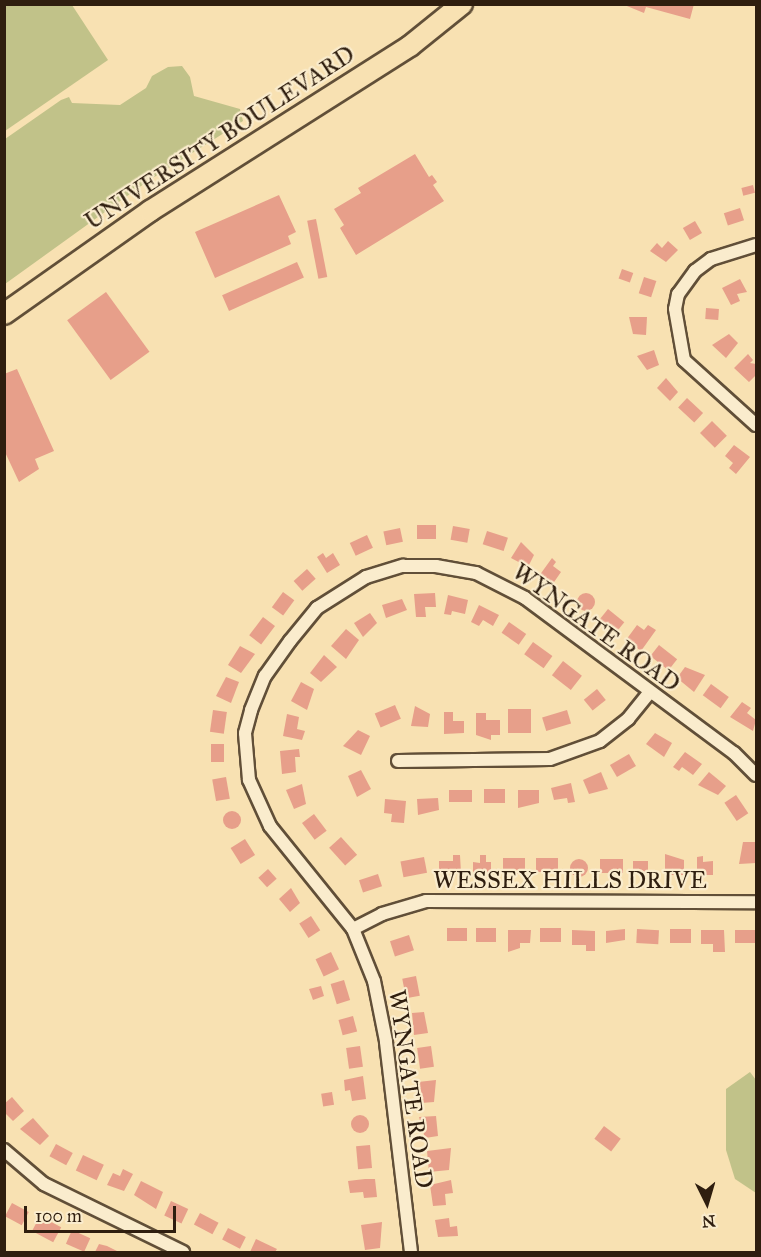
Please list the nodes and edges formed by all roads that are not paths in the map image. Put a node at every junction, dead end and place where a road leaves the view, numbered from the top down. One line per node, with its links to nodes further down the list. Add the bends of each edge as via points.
1 (445, 4): 4 (main road, UNIVERSITY BOULEVARD, via 403,37 128,210)
2 (462, 4): 5 (main road, UNIVERSITY BOULEVARD, via 410,46 159,205)
3 (756, 245): 6 (street, via 711,259 695,271 678,294 675,324 684,360)
4 (4, 299)
5 (4, 314)
6 (756, 425)
7 (649, 693): 8 (street, via 628,719 600,741 550,759); 9 (street, WYNGATE ROAD, via 734,753); 11 (street, WYNGATE ROAD, via 513,590 476,573 436,566 403,566 366,577 332,596 311,616 265,676 251,710 246,755 249,780 270,826)
8 (398, 761)
9 (756, 775)
10 (756, 902): 11 (street, WESSEX HILLS DRIVE, via 426,901)
11 (353, 929): 14 (street, WYNGATE ROAD, via 374,981 381,1011)
12 (4, 1150): 13 (street, via 44,1184)
13 (183, 1252)
14 (411, 1252)

